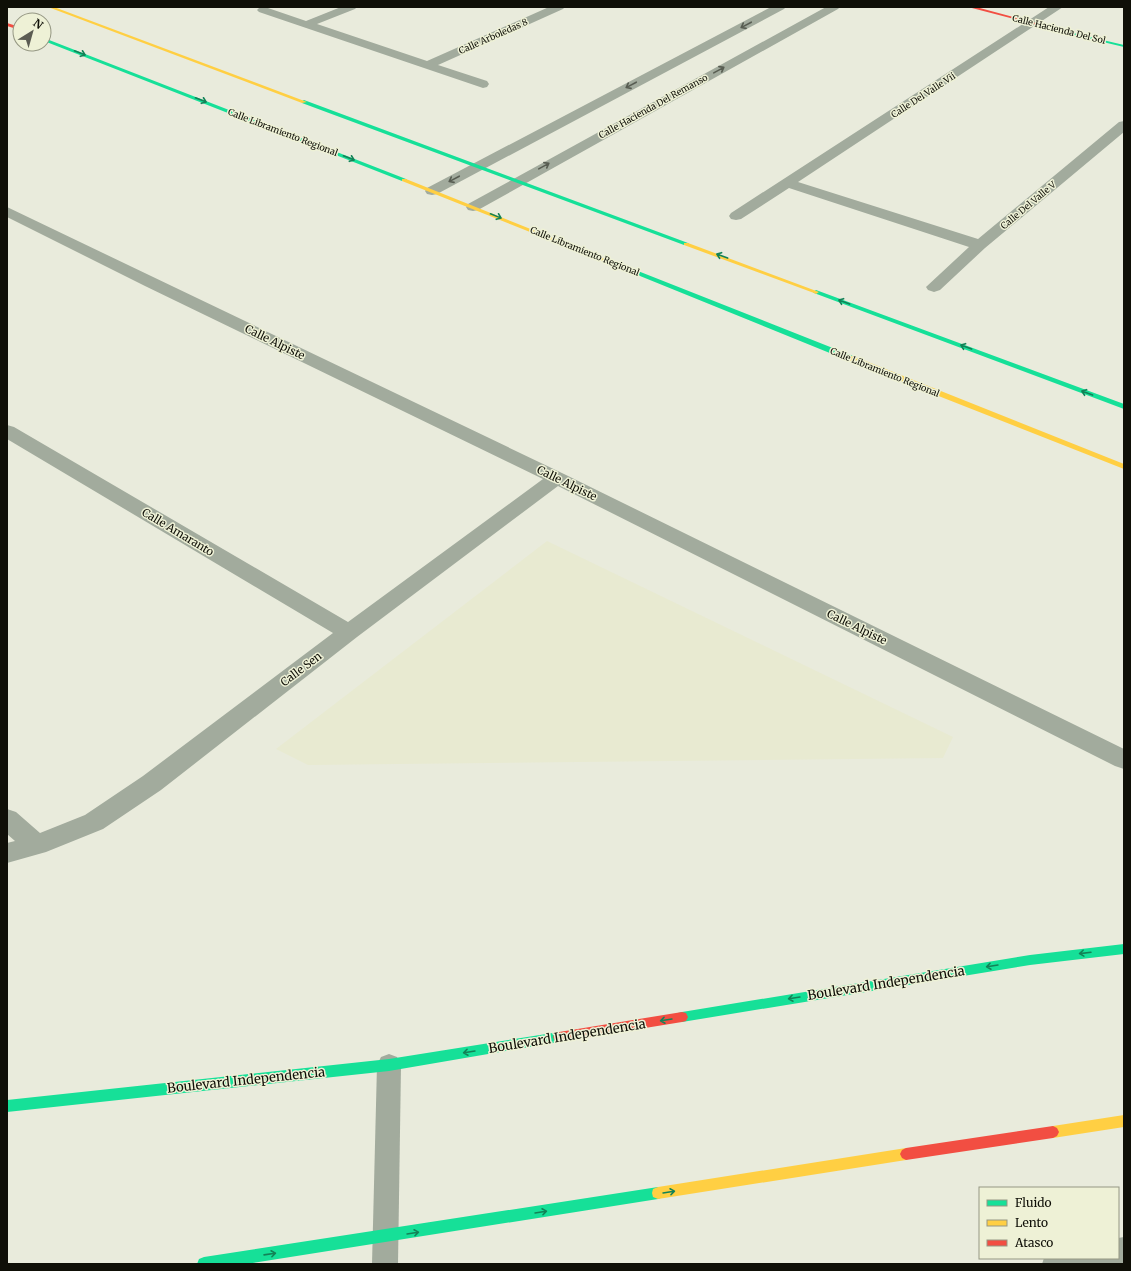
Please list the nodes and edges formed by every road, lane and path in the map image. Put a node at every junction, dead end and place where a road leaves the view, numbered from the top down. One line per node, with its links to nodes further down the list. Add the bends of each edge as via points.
1 (50, 7): 16 (street)
2 (351, 7): 10 (street)
3 (559, 7): 13 (street, Calle Arboledas 8)
4 (780, 7): 16 (street, one-way to 16)
5 (834, 7): 17 (street, Calle Hacienda Del Remanso, one-way to 5)
6 (970, 7): 9 (street, Calle Hacienda Del Sol)
7 (1057, 7): 9 (street, Calle Del Valle Vii)
8 (263, 10): 10 (street)
9 (1033, 23): 12 (street, Calle Hacienda Del Sol); 18 (street, Calle Del Valle Vii)
10 (308, 24): 13 (street)
11 (52, 42): 19 (street, Calle Libramiento Regional, one-way to 19)
12 (1124, 46)
13 (428, 65): 14 (street)
14 (483, 84)
15 (1124, 125): 23 (street, Calle Del Valle V)
16 (477, 166): 17 (street); 19 (street, one-way to 19)
17 (518, 180): 20 (street, Calle Hacienda Del Remanso); 25 (street, one-way to 17)
18 (788, 183): 22 (street, Calle Del Valle Vii); 23 (street)
19 (432, 190): 20 (street, Calle Libramiento Regional)
20 (473, 207): 27 (street, Calle Libramiento Regional, one-way to 27)
21 (7, 211): 28 (street, Calle Alpiste)
22 (736, 216)
23 (980, 245): 24 (street, Calle Del Valle V)
24 (934, 287)
25 (1124, 406)
26 (7, 431): 29 (street, Calle Amaranto)
27 (1124, 467)
28 (557, 478): 29 (street, Calle Sen); 30 (street, Calle Alpiste)
29 (349, 632): 32 (street, Calle Sen, via 152,783 94,822)
30 (1124, 760)
31 (7, 819): 32 (street)
32 (37, 845): 33 (street, Calle Sen)
33 (7, 853)
34 (1124, 949): 35 (street, Boulevard Independencia, one-way to 35, via 1022,961)
35 (389, 1065): 36 (street, Boulevard Independencia); 38 (lane)
36 (7, 1106)
37 (1124, 1121): 38 (street, one-way to 37)
38 (385, 1237): 40 (street, one-way to 38); 41 (lane)
39 (1087, 1259): 42 (street)
40 (204, 1264)
41 (385, 1264)
42 (1058, 1264)

